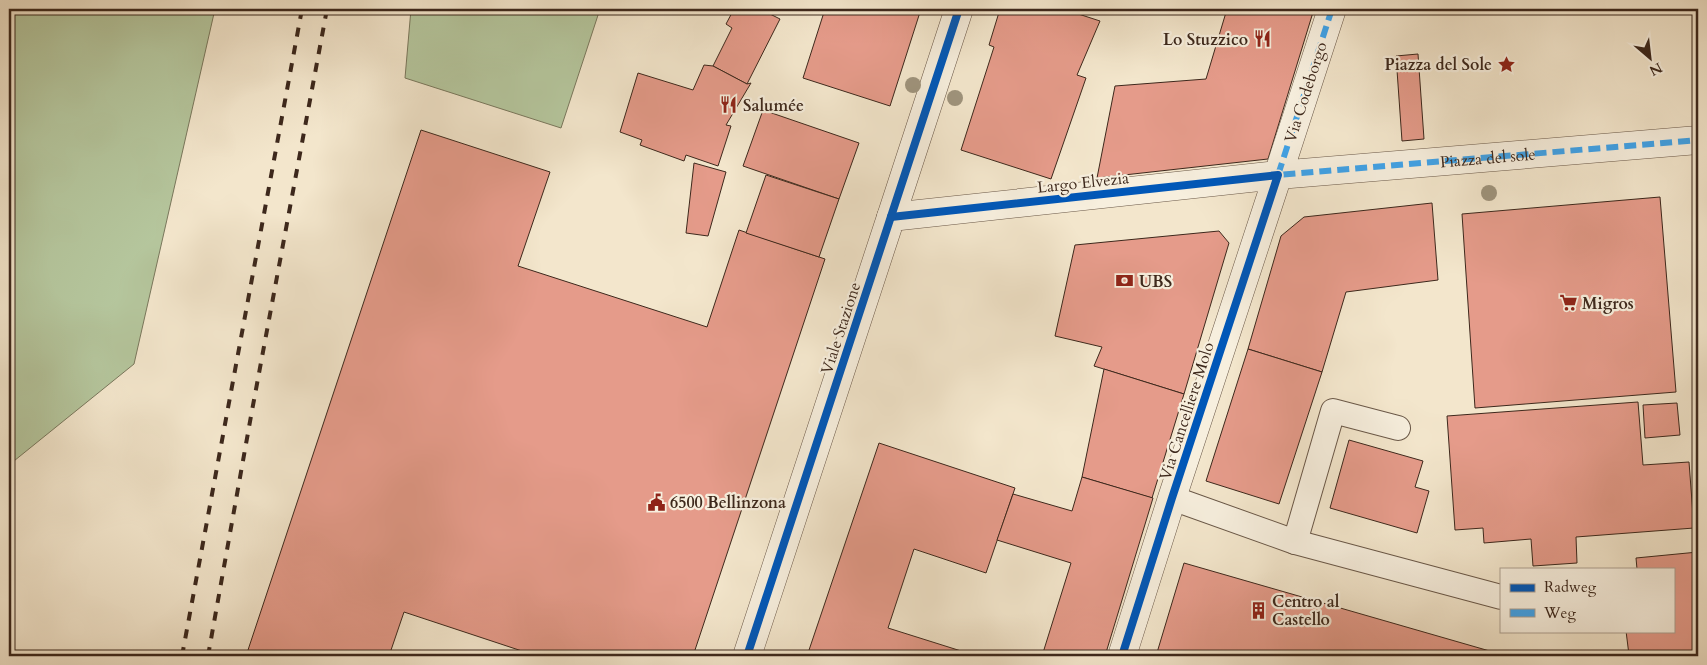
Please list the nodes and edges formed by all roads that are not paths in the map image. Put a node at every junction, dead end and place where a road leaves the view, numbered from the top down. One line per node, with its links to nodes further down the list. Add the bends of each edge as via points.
1 (959, 9): 5 (street, Viale Stazione)
2 (1332, 9): 4 (street, Via Codeborgo)
3 (1698, 140): 4 (street, Piazza del sole)
4 (1278, 175): 5 (street, Largo Elvezia); 7 (street, Via Cancelliere Molo)
5 (891, 217): 10 (street, Viale Stazione)
6 (1398, 428): 8 (lane, via 1334,411)
7 (1172, 498): 8 (lane); 11 (street, Via Cancelliere Molo)
8 (1295, 542): 9 (lane)
9 (1500, 597)
10 (747, 656)
11 (1122, 656)

